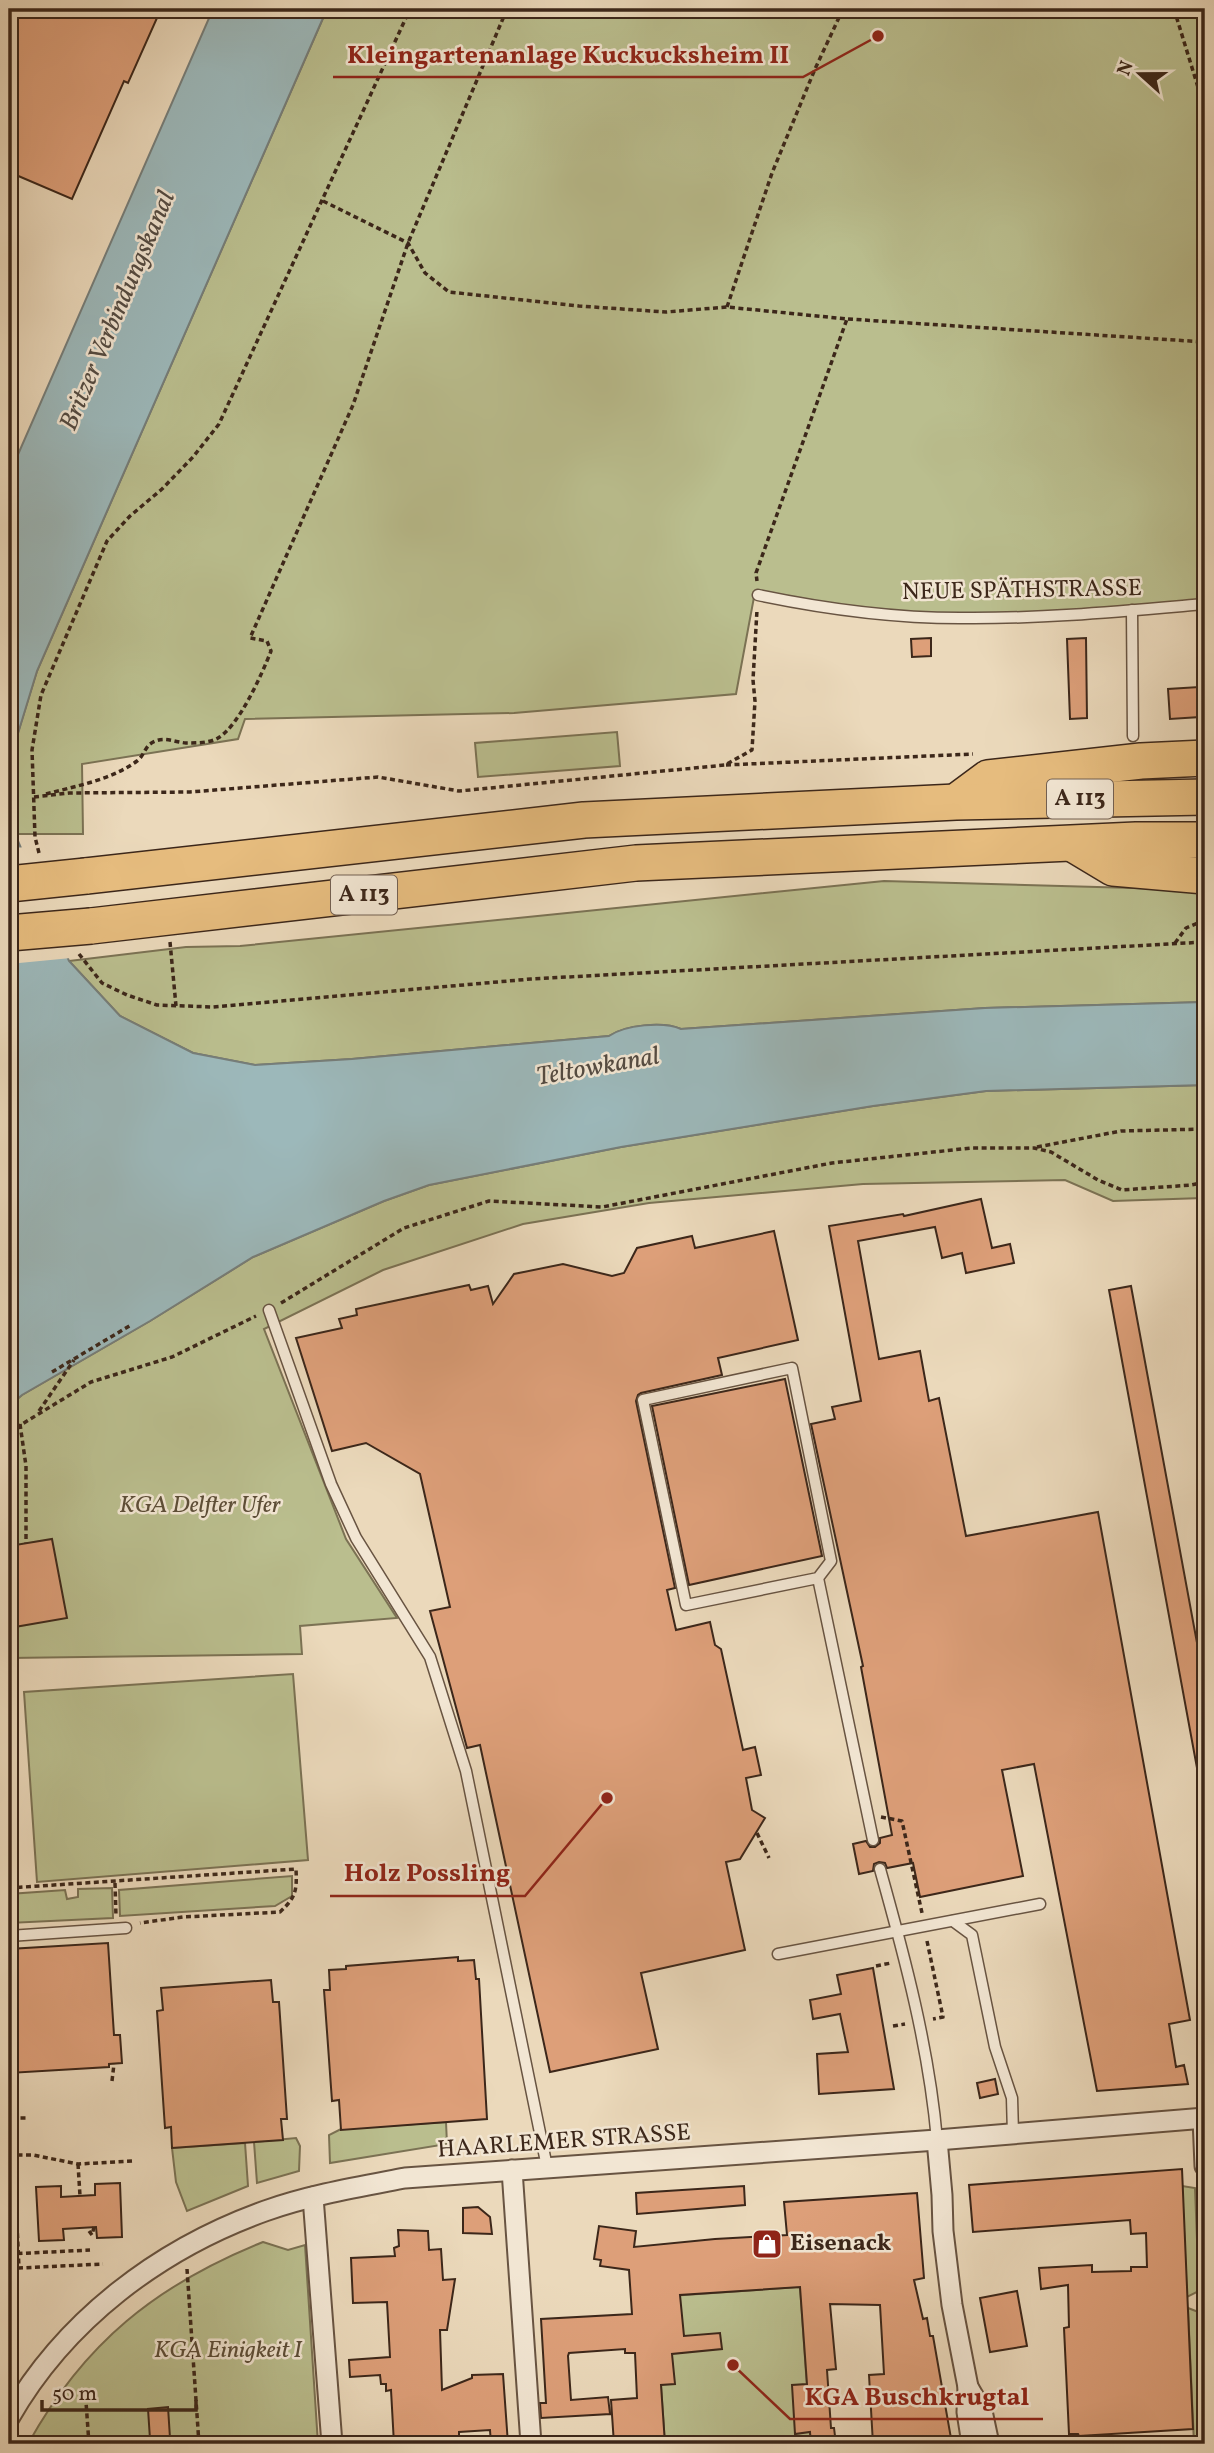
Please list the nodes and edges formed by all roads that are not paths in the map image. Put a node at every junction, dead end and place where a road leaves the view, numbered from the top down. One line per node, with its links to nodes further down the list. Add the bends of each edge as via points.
1 (758, 595): 3 (lane, NEUE SPÄTHSTRASSE, via 880,615 960,618)
2 (1205, 604): 3 (lane, NEUE SPÄTHSTRASSE)
3 (1132, 610): 4 (lane)
4 (1133, 736)
5 (1205, 758): 7 (highway, via 988,778)
6 (1205, 797): 7 (highway, A 113)
7 (956, 802): 11 (highway, A 113, bridge, via 584,820)
8 (1205, 841): 9 (highway, A 113)
9 (1073, 844): 10 (highway, via 1113,868); 12 (highway, A 113, bridge, via 636,863 83,935)
10 (1205, 876)
11 (9, 884)
12 (9, 933)
13 (269, 1310): 27 (lane, via 331,1485 356,1538 430,1657 466,1771)
14 (818, 1578): 14 (lane, via 831,1561 792,1368 642,1401 686,1605); 15 (lane)
15 (873, 1840)
16 (880, 1869): 20 (lane)
17 (1040, 1904): 18 (lane)
18 (953, 1921): 20 (lane); 24 (lane, via 972,1935 995,2047 1012,2098)
19 (121, 1928): 21 (lane)
20 (897, 1931): 22 (lane); 25 (lane, via 921,2035)
21 (9, 1936)
22 (778, 1954)
23 (1204, 2118): 24 (street, HAARLEMER STRASSE); 26 (street)
24 (1013, 2134): 25 (street, HAARLEMER STRASSE)
25 (937, 2140): 27 (street, HAARLEMER STRASSE); 30 (street, via 952,2305)
26 (1205, 2166)
27 (547, 2167): 28 (street, HAARLEMER STRASSE)
28 (512, 2170): 29 (street, HAARLEMER STRASSE, via 405,2178); 33 (street)
29 (313, 2197): 31 (street, HAARLEMER STRASSE, via 220,2230 145,2271 54,2352); 32 (street)
30 (968, 2387): 34 (street); 35 (street, via 982,2411)
31 (10, 2412)
32 (332, 2444)
33 (531, 2444)
34 (972, 2444)
35 (989, 2444)

